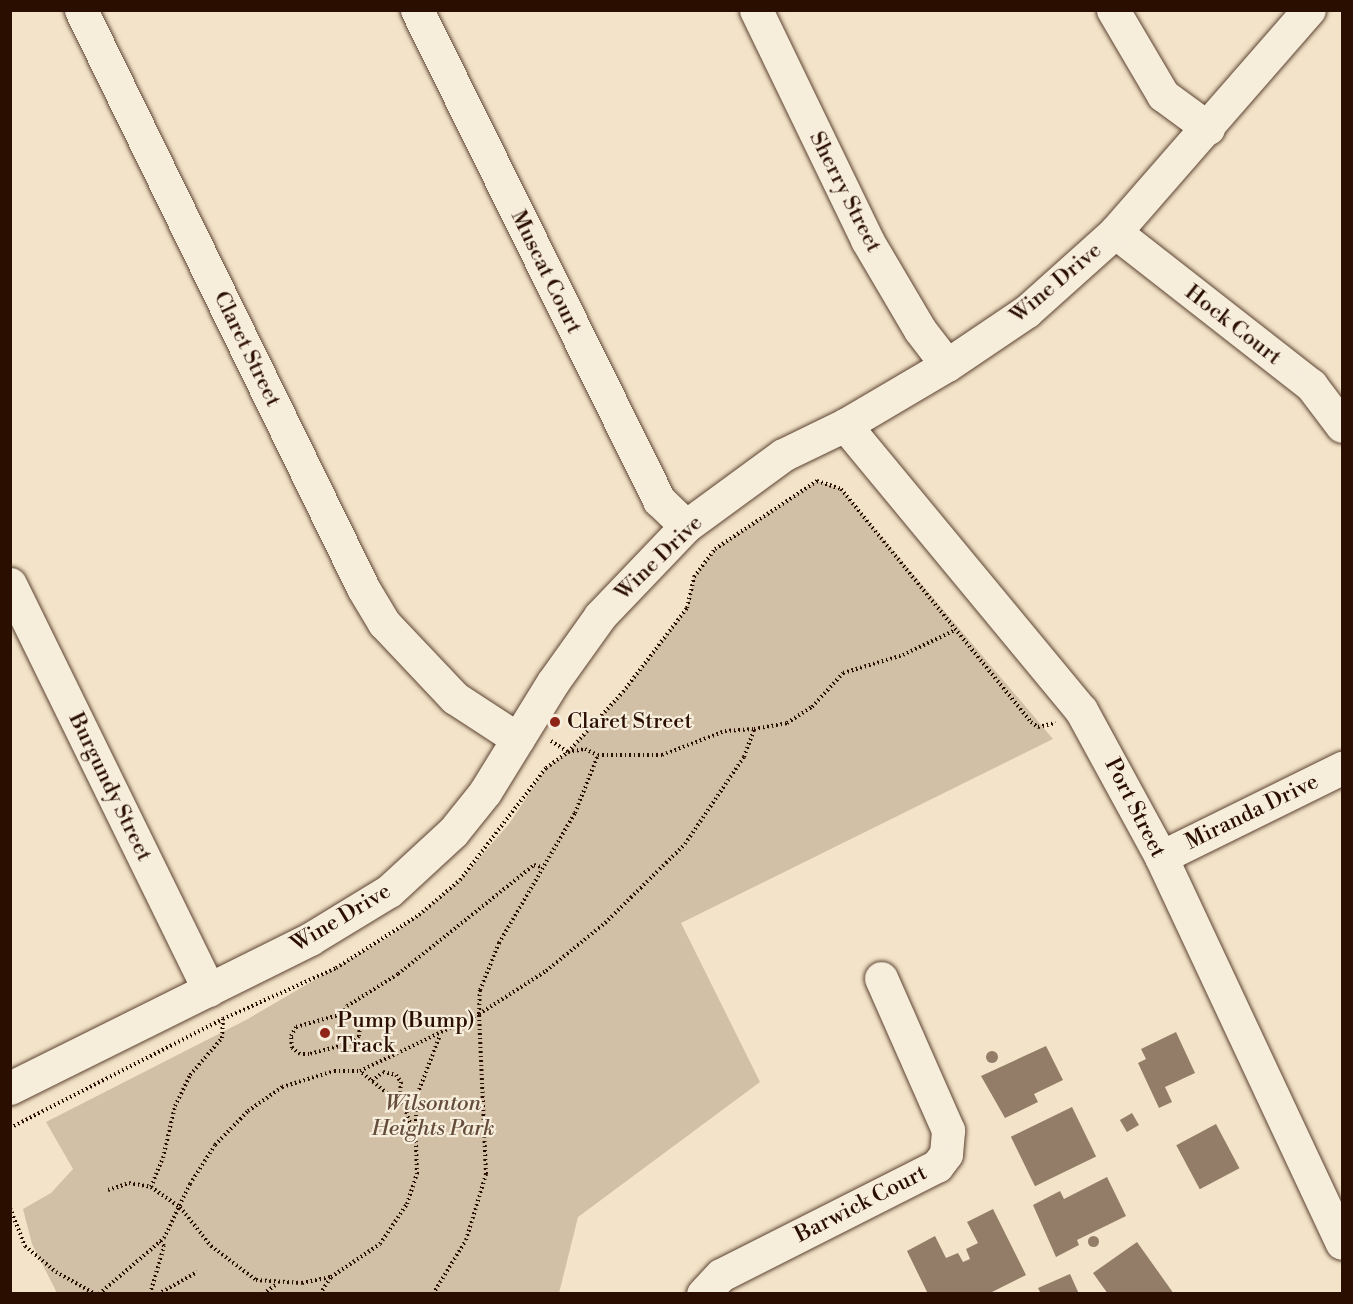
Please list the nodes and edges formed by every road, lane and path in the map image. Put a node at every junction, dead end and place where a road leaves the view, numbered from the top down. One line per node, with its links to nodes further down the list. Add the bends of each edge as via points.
1 (81, 10): 16 (street, Claret Street, via 363,588 384,623 455,698)
2 (417, 10): 11 (street, Muscat Court, via 659,500)
3 (756, 10): 8 (street, Sherry Street, via 867,240 920,330)
4 (1113, 10): 6 (street, via 1163,95)
5 (1309, 10): 6 (street, Wine Drive)
6 (1208, 128): 7 (street, Wine Drive)
7 (1115, 232): 8 (street, Wine Drive, via 1027,311); 10 (street, Hock Court, via 1311,385)
8 (947, 365): 9 (street, Wine Drive)
9 (844, 425): 11 (street, Wine Drive, via 783,455); 14 (street, Port Street)
10 (1342, 426)
11 (686, 526): 16 (street, Wine Drive, via 600,616)
12 (10, 584): 23 (street, Burgundy Street)
13 (955, 630): 14 (path, via 1038,727 1050,726); 15 (path, via 903,655 843,673 812,707 787,723); 17 (path, via 841,489 817,481 715,549 694,577 687,608 668,635)
14 (1081, 710): 20 (street, Port Street)
15 (754, 729): 18 (path, via 725,731 662,754); 25 (path, via 744,757 685,844 606,923 546,971)
16 (522, 733): 17 (path); 23 (street, Wine Drive, via 485,792 453,832 389,891 350,917)
17 (568, 752): 18 (path, via 585,749)
18 (598, 755): 21 (path, via 575,813)
19 (1342, 768): 20 (street, Miranda Drive)
20 (1161, 857): 37 (street, Port Street)
21 (541, 867): 24 (path, via 534,865 398,974 347,1006); 25 (path, via 499,944 480,990)
22 (880, 978): 48 (street, Barwick Court, via 948,1130 946,1154 937,1166 721,1275)
23 (209, 990): 30 (street, Wine Drive)
24 (342, 1014): 24 (path, via 354,1017 360,1026 359,1036 351,1043 309,1054 292,1048 291,1036 296,1027)
25 (479, 1014): 27 (path); 47 (path, via 486,1174 466,1240)
26 (223, 1019): 33 (path, via 222,1038 190,1075 175,1106 163,1158)
27 (440, 1035): 28 (path); 32 (path, via 416,1098)
28 (360, 1071): 29 (path); 35 (path, via 334,1071 282,1087 248,1111 215,1145)
29 (372, 1081): 31 (path); 31 (path, via 383,1072 396,1075 402,1088)
30 (10, 1088)
31 (399, 1104): 32 (path)
32 (416, 1139): 40 (path, via 417,1174 397,1220 380,1244)
33 (151, 1187): 34 (path, via 129,1183); 35 (path)
34 (108, 1190)
35 (180, 1207): 38 (path); 41 (path, via 211,1246 233,1266 256,1280)
36 (10, 1208): 42 (path, via 25,1246 56,1272)
37 (1338, 1223)
38 (160, 1241): 42 (path); 43 (path, via 164,1246)
39 (197, 1272): 44 (path)
40 (332, 1277): 41 (path); 46 (path)
41 (278, 1283): 45 (path)
42 (97, 1293)
43 (150, 1293)
44 (158, 1293)
45 (262, 1293)
46 (320, 1293)
47 (433, 1293)
48 (703, 1293)

